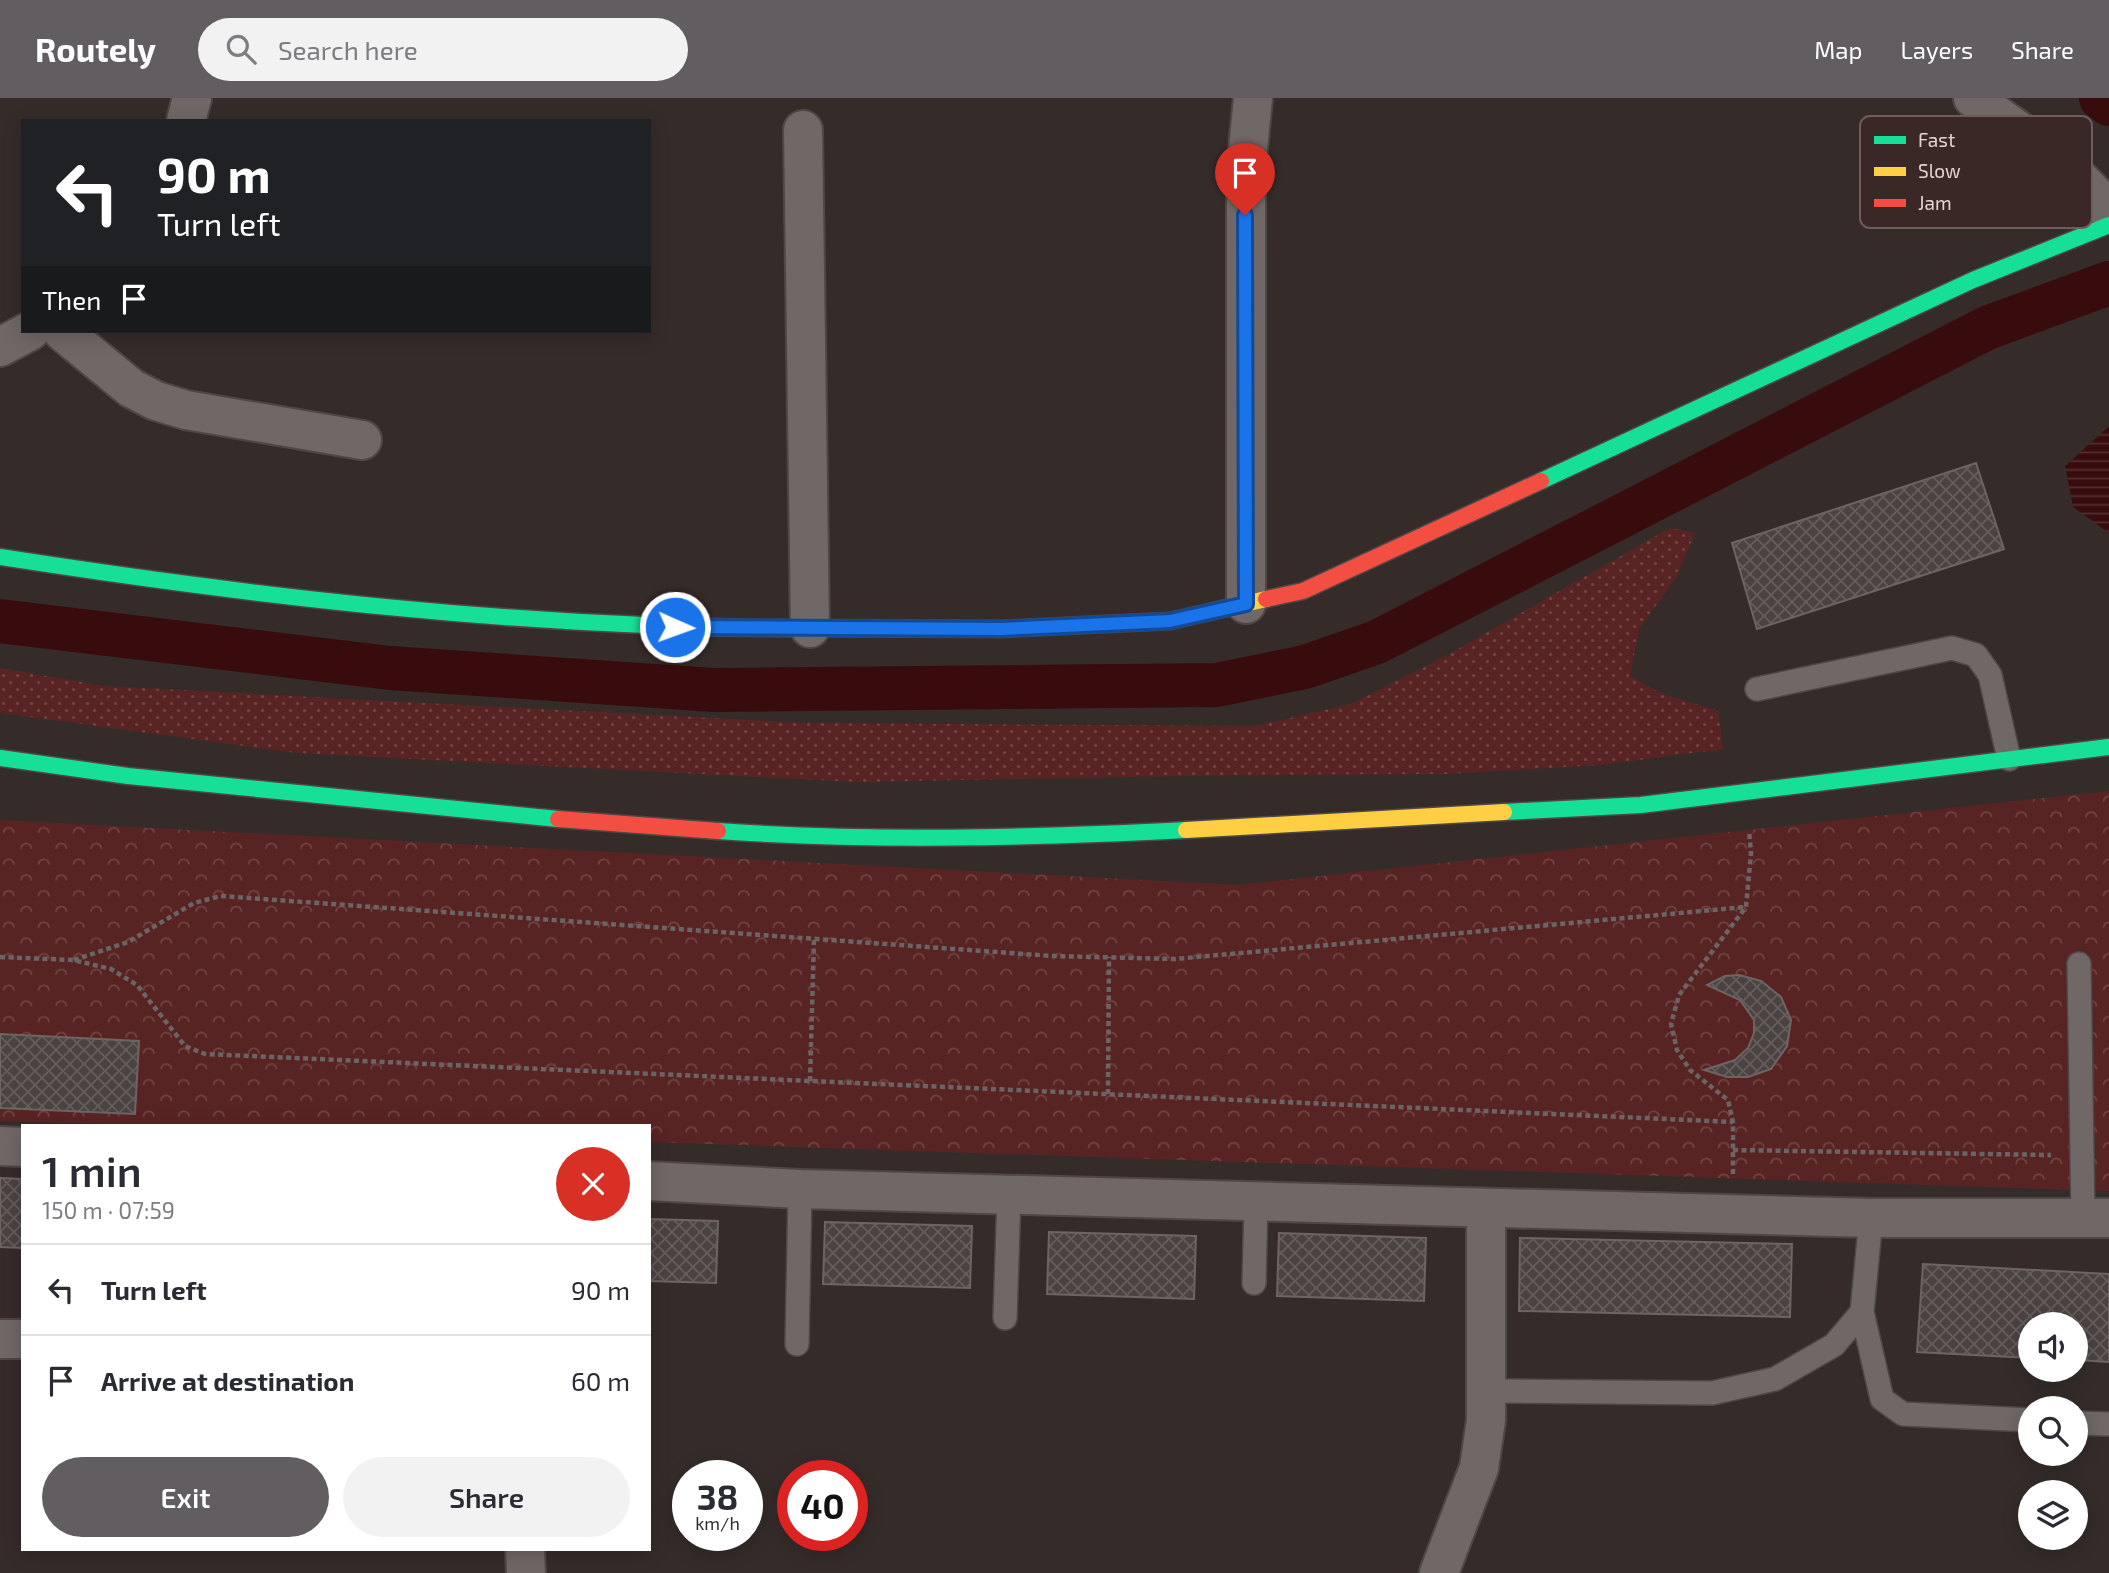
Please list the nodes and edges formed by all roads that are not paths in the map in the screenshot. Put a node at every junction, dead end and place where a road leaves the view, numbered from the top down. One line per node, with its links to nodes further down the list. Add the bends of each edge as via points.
1 (192, 98): 5 (street)
2 (1253, 98): 15 (street, via 1246,169)
3 (1973, 98): 4 (street)
4 (1998, 116)
5 (187, 119)
6 (803, 130): 16 (street)
7 (2092, 189): 8 (street)
8 (2109, 212)
9 (2109, 225): 15 (street, via 1973,280 1351,571 1303,592)
10 (26, 333): 12 (street)
11 (64, 333): 13 (street, via 131,388 156,401)
12 (0, 347)
13 (362, 440)
14 (0, 557): 16 (street, via 208,589 538,620)
15 (1246, 604): 16 (street, via 1170,621 1002,629)
16 (810, 628)
17 (1757, 689): 20 (lane, via 1952,648 1976,655 1990,675)
18 (2109, 747): 20 (street)
19 (0, 758): 20 (street, via 128,776 519,816 899,838 1088,835 1641,806)
20 (2010, 759)
21 (2079, 964): 29 (lane, via 2084,1155)
22 (0, 1146): 23 (street)
23 (21, 1147)
24 (651, 1181): 25 (street)
25 (800, 1189): 26 (street); 36 (lane)
26 (1009, 1195): 27 (street); 33 (lane)
27 (1256, 1201): 28 (street); 31 (lane)
28 (1486, 1208): 30 (street); 37 (street)
29 (2096, 1217): 30 (street)
30 (1871, 1218): 32 (lane)
31 (1254, 1283)
32 (1862, 1312): 37 (lane, via 1834,1345 1775,1379 1712,1393); 38 (lane, via 1882,1399 1903,1414)
33 (1005, 1318)
34 (0, 1339): 35 (street)
35 (21, 1339)
36 (797, 1344)
37 (1486, 1391): 43 (street, via 1479,1468)
38 (2018, 1419)
39 (2088, 1423): 40 (lane)
40 (2109, 1424)
41 (524, 1551): 42 (street)
42 (526, 1573)
43 (1439, 1573)

